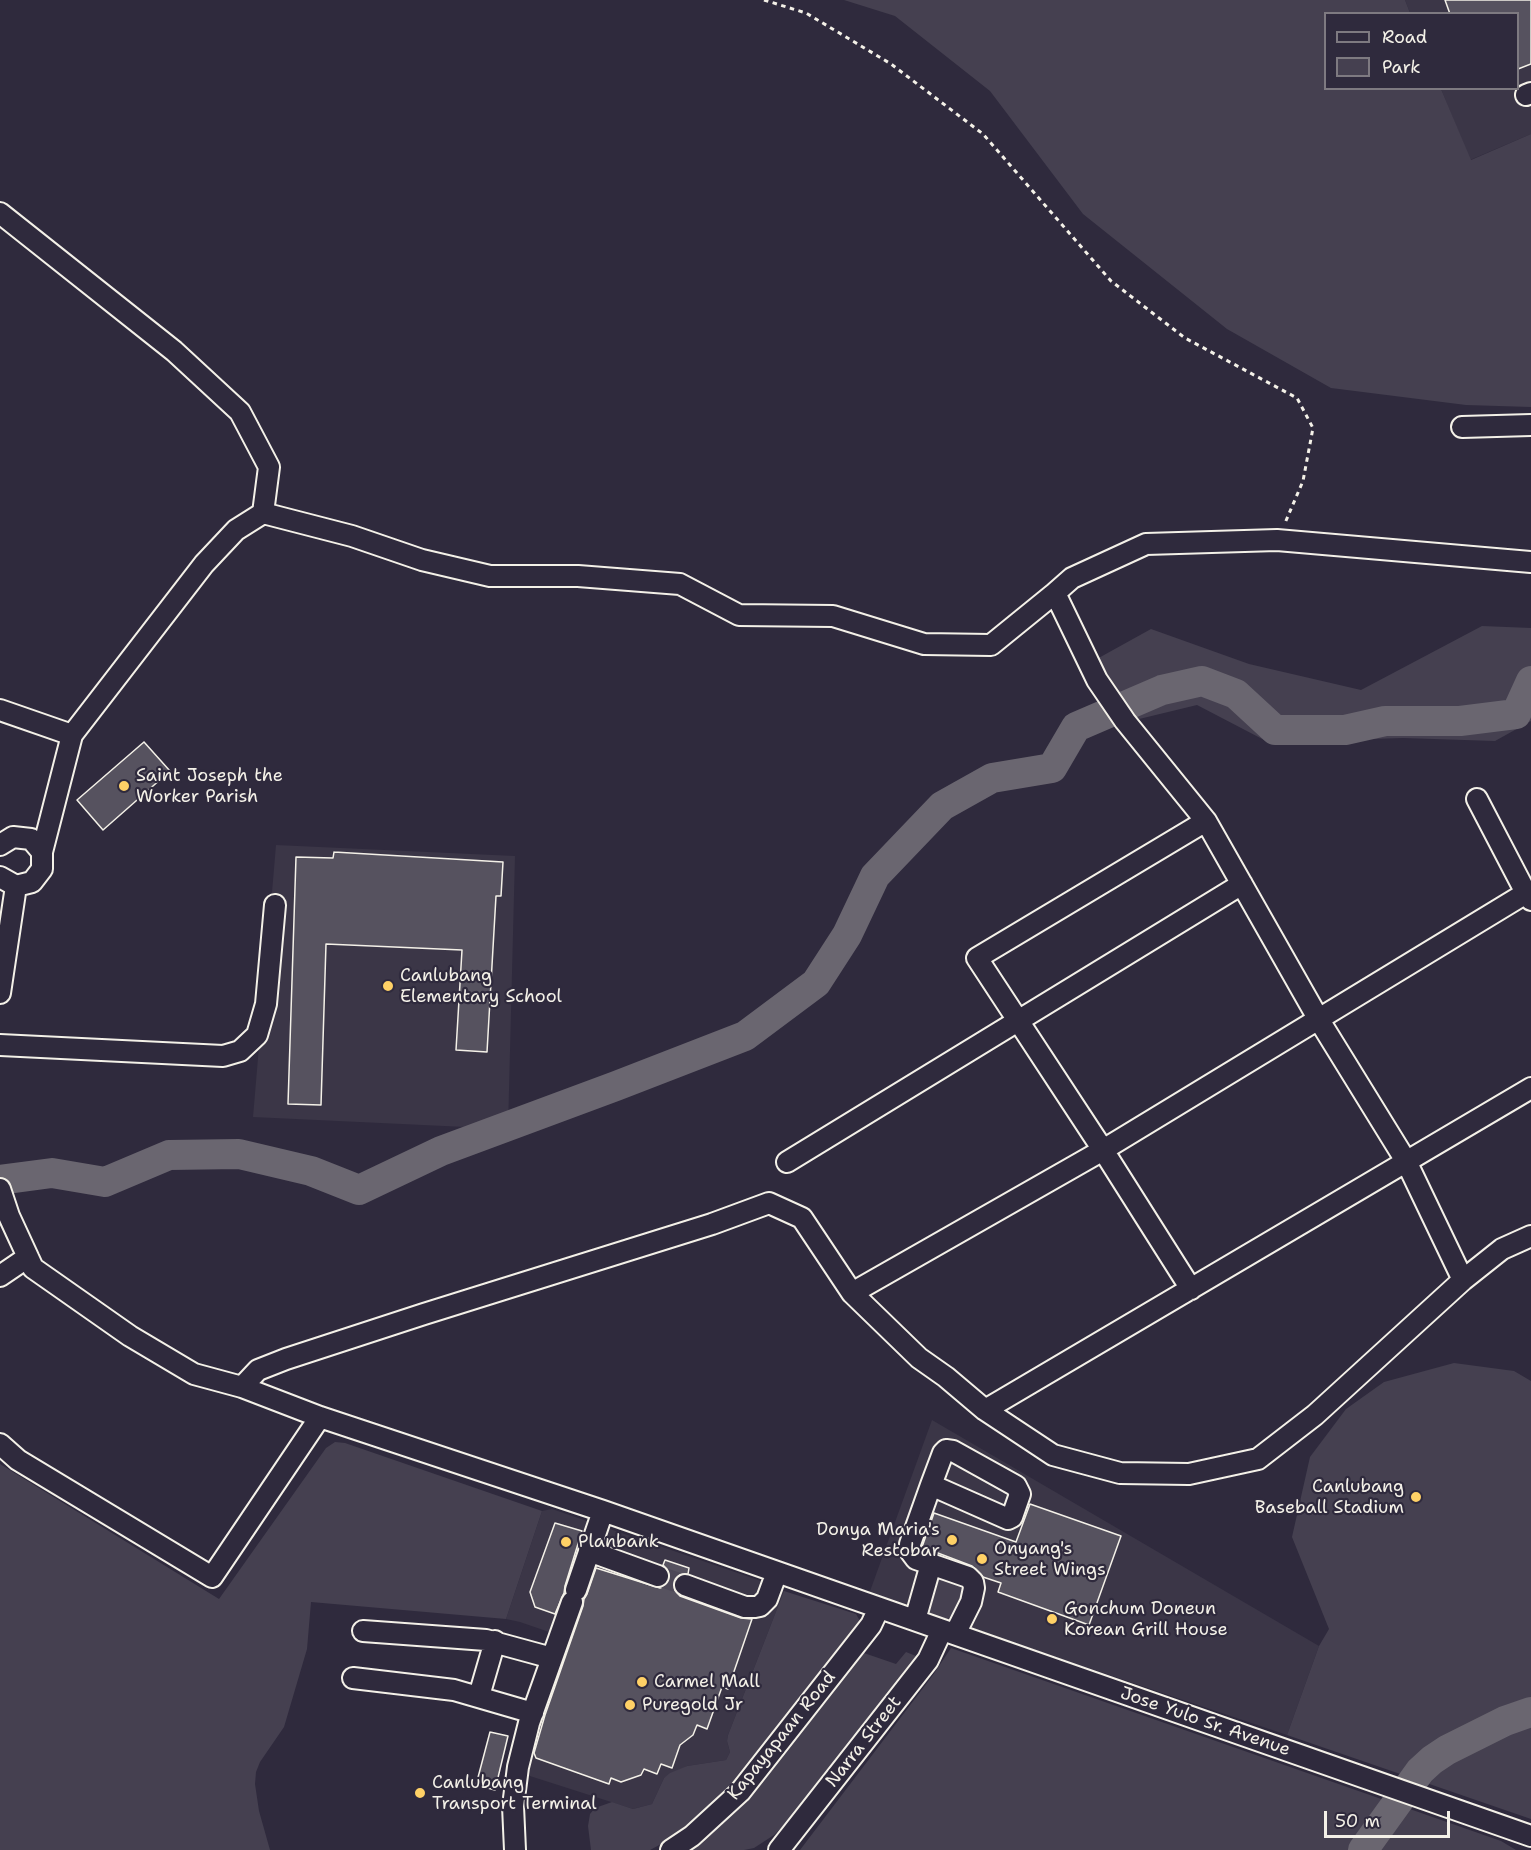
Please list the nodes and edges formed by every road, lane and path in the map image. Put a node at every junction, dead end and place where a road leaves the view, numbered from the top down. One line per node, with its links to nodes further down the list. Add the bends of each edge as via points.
1 (764, 0): 6 (path, via 806,13 891,64 983,135 1111,281 1185,338 1297,398 1313,428 1303,481)
2 (0, 213): 5 (street, via 174,351 240,412 270,467)
3 (1531, 425): 4 (street)
4 (1462, 427)
5 (263, 513): 8 (street, via 490,576 578,576 680,584 739,615 832,616 924,644 991,645); 10 (street, via 236,530 204,564)
6 (1277, 540): 7 (street); 8 (street, via 1146,544 1072,578)
7 (1531, 562)
8 (1054, 593): 12 (street, via 1097,680)
9 (0, 710): 10 (street)
10 (72, 735): 14 (street)
11 (1478, 799): 17 (street)
12 (1206, 821): 16 (street); 21 (street, via 977,958)
13 (0, 845): 14 (street, via 14,837 31,839)
14 (42, 852): 15 (street, via 42,869 32,882)
15 (8, 881): 19 (street)
16 (1242, 884): 20 (street); 21 (street)
17 (1528, 896): 20 (street)
18 (275, 905): 22 (street, via 266,1004 257,1035 240,1051 222,1056)
19 (0, 993)
20 (1319, 1020): 24 (street); 25 (street)
21 (1018, 1021): 24 (street); 26 (street)
22 (0, 1045)
23 (1531, 1088): 25 (street)
24 (1103, 1150): 32 (street); 33 (street)
25 (1406, 1161): 31 (street); 32 (street)
26 (787, 1162)
27 (0, 1189): 29 (street)
28 (1531, 1236): 31 (street, via 1502,1249)
29 (28, 1257): 30 (street); 34 (street, Jose Yulo Sr. Avenue, via 33,1268 130,1336 194,1374)
30 (0, 1276)
31 (1463, 1280): 35 (street, via 1315,1415 1258,1459 1189,1474 1120,1473 1053,1455)
32 (1191, 1289): 35 (street)
33 (852, 1293): 34 (street, via 802,1218 769,1203 286,1359 258,1370); 35 (street, via 919,1358)
34 (242, 1387): 36 (street, Jose Yulo Sr. Avenue)
35 (985, 1410)
36 (320, 1416): 37 (street, via 213,1577 18,1460); 39 (street, Jose Yulo Sr. Avenue)
37 (0, 1444)
38 (931, 1485): 41 (street, via 910,1548 916,1559)
39 (603, 1511): 40 (street); 42 (street, Jose Yulo Sr. Avenue)
40 (589, 1551): 43 (street); 50 (street)
41 (931, 1564): 46 (street); 48 (street, Narra Street, via 973,1582 971,1602)
42 (777, 1572): 44 (street, via 766,1599 755,1607); 45 (street, Jose Yulo Sr. Avenue)
43 (658, 1576)
44 (685, 1586)
45 (879, 1608): 46 (street, Jose Yulo Sr. Avenue); 56 (street, Kapayapaan Road, via 870,1625 740,1792)
46 (915, 1620): 48 (street, Jose Yulo Sr. Avenue)
47 (363, 1631): 49 (street)
48 (948, 1632): 54 (street, Jose Yulo Sr. Avenue); 57 (street, Narra Street)
49 (495, 1641): 50 (street); 52 (street)
50 (552, 1658): 53 (street)
51 (353, 1678): 52 (street, via 435,1686)
52 (479, 1696): 53 (street)
53 (533, 1713): 55 (street, via 514,1790)
54 (1531, 1836)
55 (515, 1850)
56 (671, 1850)
57 (779, 1850)

